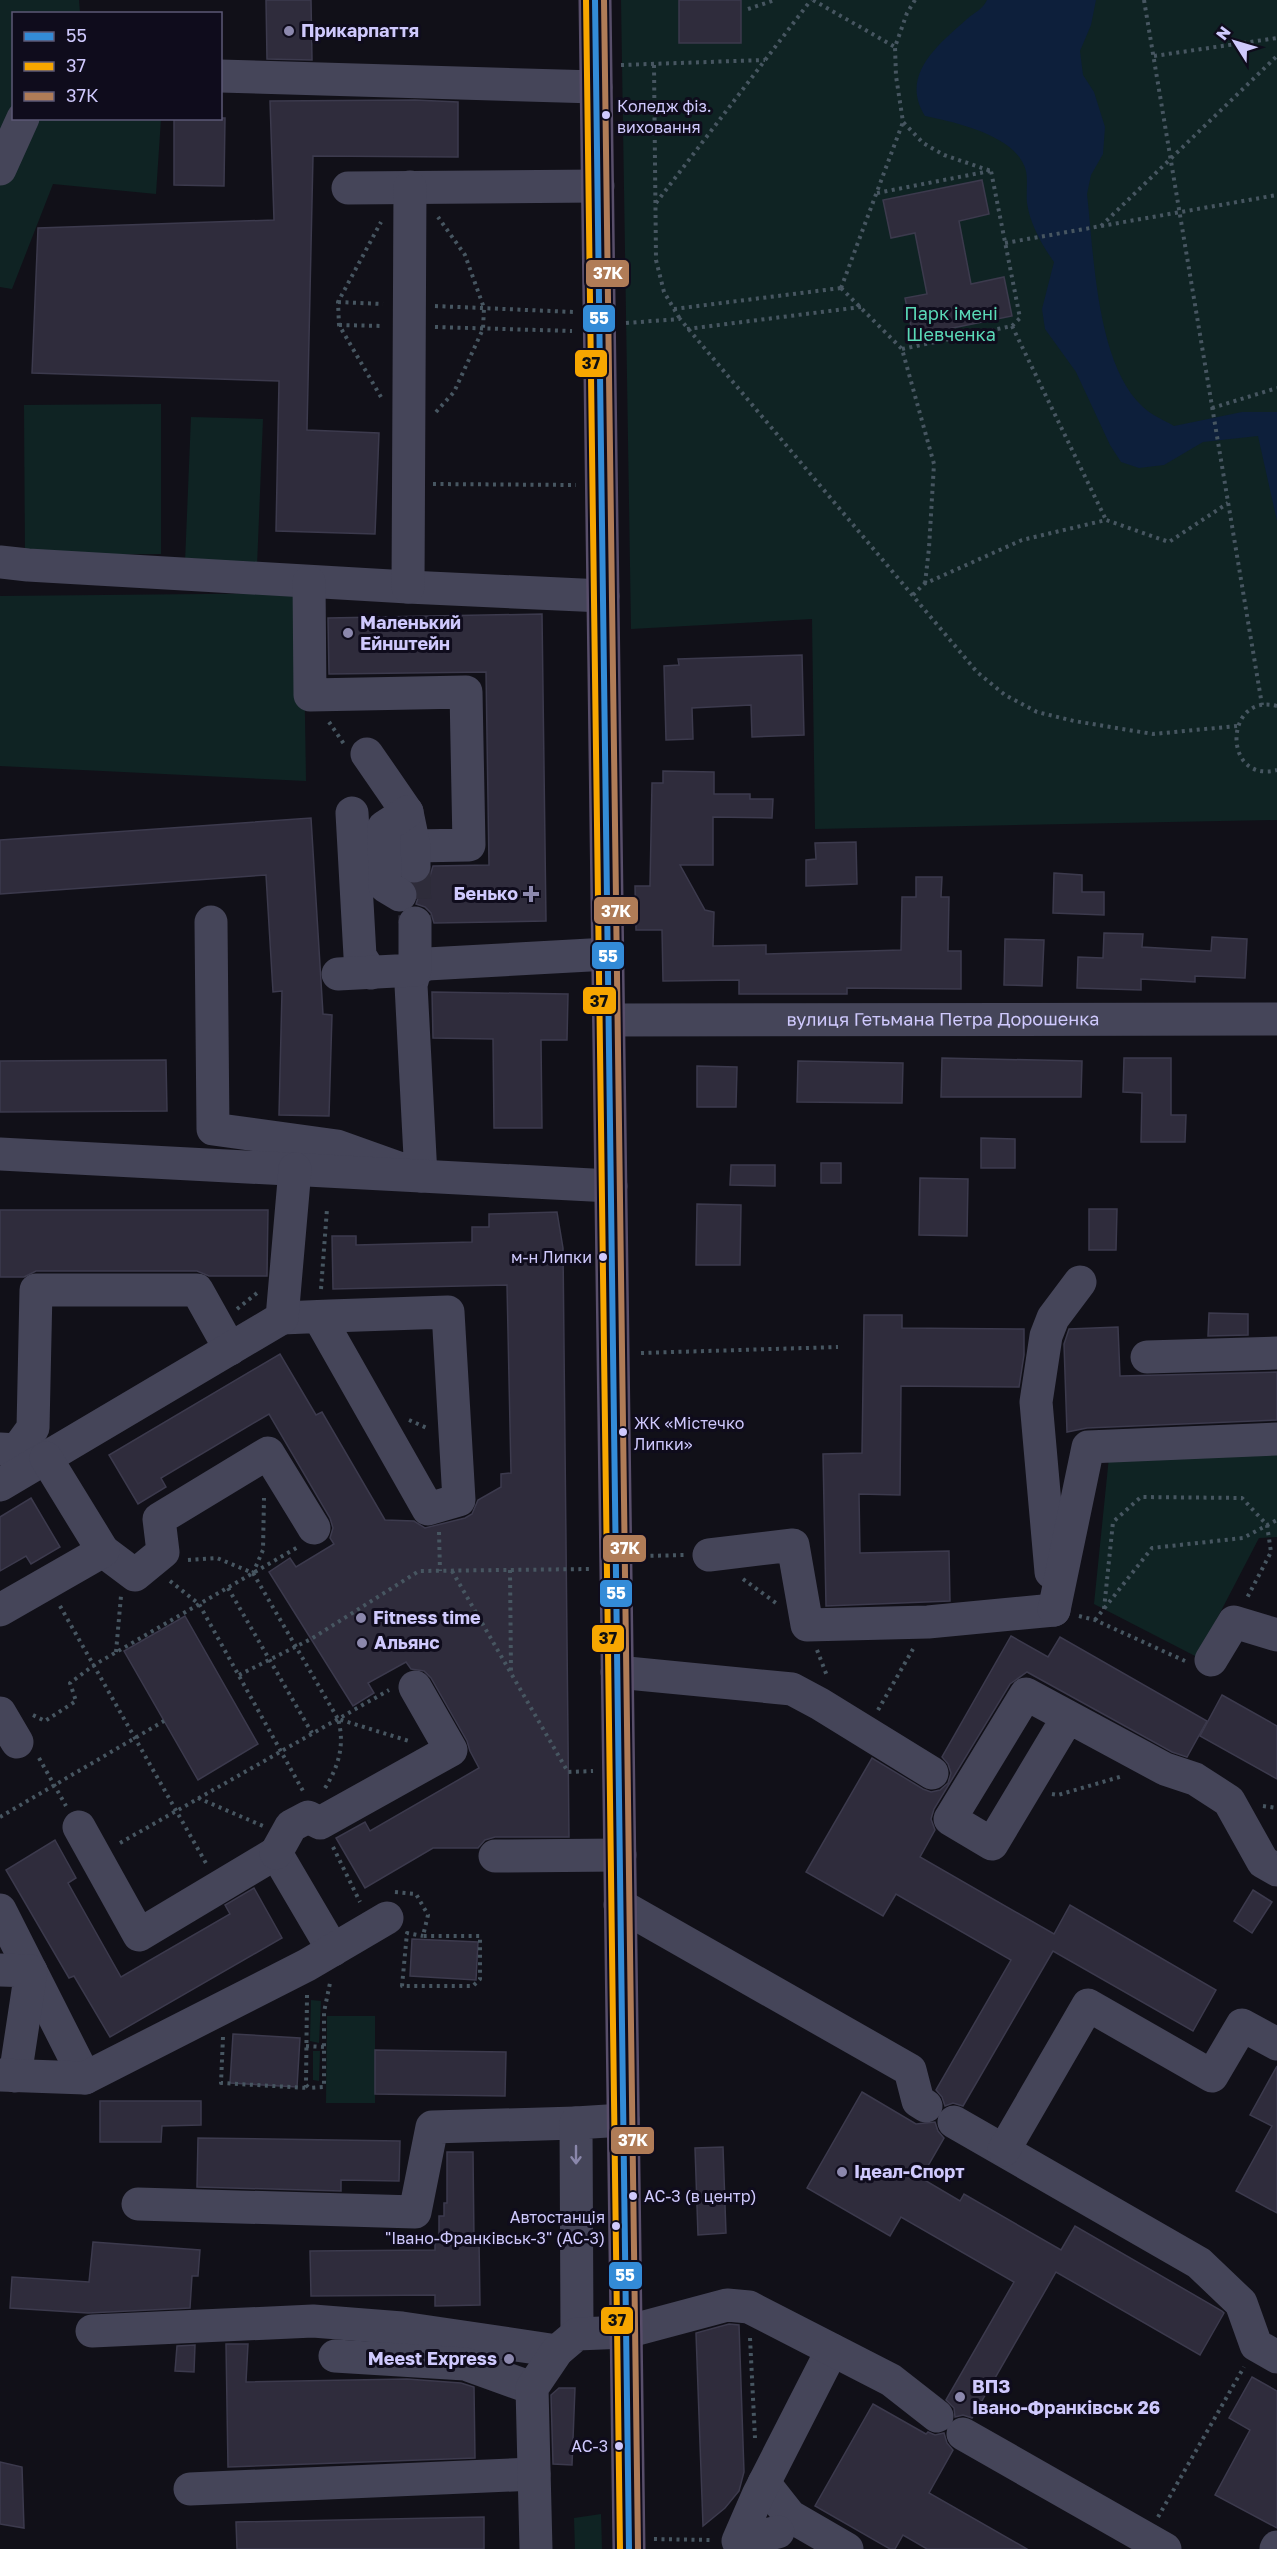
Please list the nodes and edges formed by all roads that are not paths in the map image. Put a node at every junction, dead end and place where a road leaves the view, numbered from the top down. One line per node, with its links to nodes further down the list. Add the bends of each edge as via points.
1 (595, 0): 3 (main road)
2 (222, 76): 3 (street)
3 (596, 87): 6 (main road)
4 (22, 120): 5 (street)
5 (0, 169)
6 (598, 186): 7 (street); 12 (main road)
7 (409, 187): 8 (street); 11 (street)
8 (348, 188)
9 (0, 562): 10 (street)
10 (309, 582): 11 (street); 14 (street, via 310,694 466,692 469,845 414,856)
11 (408, 587): 12 (street)
12 (603, 596): 17 (main road)
13 (368, 754): 14 (street)
14 (407, 812): 18 (street, via 384,827 385,886 407,909)
15 (352, 813): 19 (street, via 360,956)
16 (211, 922): 25 (street, via 213,1129 337,1146)
17 (608, 954): 18 (street, via 427,964); 22 (main road)
18 (416, 970): 19 (street); 25 (street, via 411,985)
19 (371, 973): 20 (street)
20 (338, 975)
21 (1277, 1019): 22 (street, вулиця Гетьмана Петра Дорошенка)
22 (609, 1020): 26 (main road)
23 (0, 1154): 24 (street)
24 (295, 1170): 25 (street); 29 (street)
25 (421, 1176): 26 (street)
26 (611, 1186): 44 (main road)
27 (1080, 1282): 41 (street, via 1053,1318 1036,1402)
28 (319, 1317): 28 (street, via 448,1312 459,1500 428,1509); 29 (street)
29 (282, 1318): 30 (street)
30 (230, 1349): 34 (street, via 197,1290 36,1290 33,1428 17,1450); 35 (street)
31 (1277, 1353): 32 (street)
32 (1147, 1357)
33 (1277, 1439): 41 (street, via 1088,1447)
34 (0, 1449)
35 (46, 1458): 36 (street); 38 (street)
36 (0, 1485)
37 (314, 1528): 38 (street, via 268,1453 159,1519 163,1552 135,1575)
38 (103, 1551): 40 (street)
39 (709, 1555): 41 (street, via 793,1545 807,1625 928,1622)
40 (0, 1610)
41 (1054, 1610)
42 (1277, 1635): 43 (street, via 1234,1623)
43 (1211, 1660)
44 (617, 1672): 47 (street, via 792,1689); 52 (main road)
45 (406, 1693): 49 (street, via 451,1750 320,1823 308,1817)
46 (1068, 1717): 47 (street, via 1026,1694); 47 (street, via 992,1844 950,1820); 51 (street, via 1158,1766 1195,1779 1229,1801 1263,1862)
47 (953, 1785)
48 (79, 1827): 49 (street, via 139,1935 219,1887)
49 (272, 1840): 55 (street)
50 (495, 1857): 52 (street)
51 (1277, 1870)
52 (615, 1881): 60 (main road); 62 (street, via 910,2070 918,2101)
53 (380, 1908): 55 (street)
54 (0, 1910): 56 (street)
55 (334, 1949): 59 (street)
56 (15, 1971): 58 (street); 59 (street)
57 (1277, 2044): 62 (street, via 1242,2025 1212,2076 1088,2005)
58 (8, 2076): 59 (street)
59 (85, 2078)
60 (623, 2120): 61 (street); 65 (main road)
61 (576, 2123): 63 (street, via 432,2127 415,2212); 66 (street, one-way to 66)
62 (1004, 2150): 68 (street, via 1199,2263 1241,2303)
63 (138, 2204)
64 (92, 2331): 66 (street, via 313,2320)
65 (626, 2332): 66 (street); 67 (street, via 727,2304 749,2307); 75 (main road)
66 (567, 2343): 70 (street)
67 (832, 2350): 72 (street); 76 (street, via 891,2380 950,2425)
68 (1267, 2351)
69 (335, 2356): 70 (street, via 465,2364)
70 (532, 2388): 71 (street)
71 (534, 2474): 73 (street); 78 (street)
72 (765, 2483): 77 (street); 79 (street, via 790,2516)
73 (190, 2489)
74 (778, 2532): 77 (street)
75 (629, 2544)
76 (1156, 2544)
77 (740, 2545)
78 (536, 2549)
79 (847, 2549)

